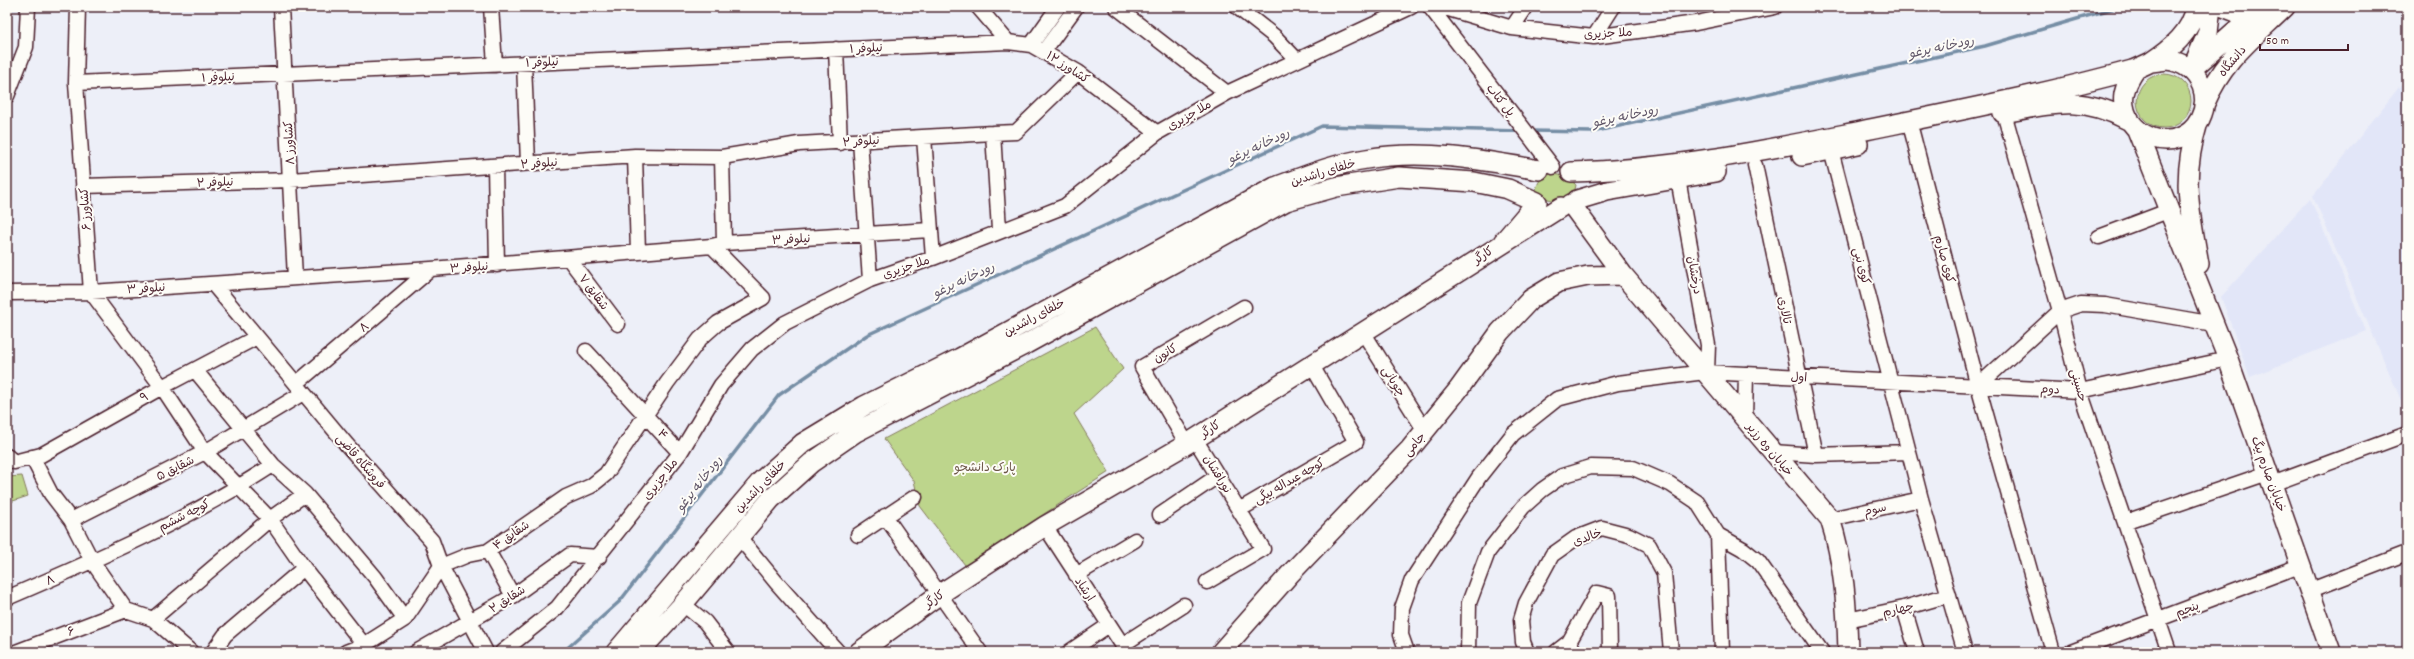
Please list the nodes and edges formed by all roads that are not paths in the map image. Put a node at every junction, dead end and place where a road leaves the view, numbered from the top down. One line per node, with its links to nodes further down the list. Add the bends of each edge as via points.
1 (28, 7): 35 (street, via 26,46)
2 (78, 7): 33 (street, کشاورز ۶)
3 (281, 7): 32 (street, کشاورز ۸)
4 (491, 7): 28 (street)
5 (978, 7): 23 (street)
6 (1058, 7): 24 (street)
7 (1076, 7): 24 (street)
8 (1116, 7): 34 (street)
9 (1237, 7): 26 (street, via 1274,36)
10 (1411, 7): 26 (street, ملا جزیری)
11 (1430, 7): 51 (street, پل کتاب, via 1530,137)
12 (1442, 7): 21 (street, ملا جزیری)
13 (1526, 7): 21 (street)
14 (1613, 7): 22 (street)
15 (1775, 7): 22 (street, ملا جزیری, via 1696,23)
16 (2196, 7): 29 (main road, via 2192,22 2182,37)
17 (2212, 7): 30 (main road, via 2208,32)
18 (2223, 7): 20 (main road, via 2241,14)
19 (2285, 7): 37 (main road, دانشگاه, via 2228,62 2212,87)
20 (2261, 8): 30 (main road, دانشگاه)
21 (1512, 28): 22 (street, ملا جزیری)
22 (1594, 36)
23 (1008, 42): 24 (street, کشاورز ۱۲); 25 (street, نیلوفر ۱)
24 (1037, 48): 31 (street, کشاورز ۱۲)
25 (836, 49): 27 (street, نیلوفر ۱); 44 (street)
26 (1296, 59): 34 (street, ملا جزیری)
27 (524, 63): 28 (street, نیلوفر ۱); 48 (street)
28 (495, 64): 32 (street, نیلوفر ۱)
29 (2144, 65): 30 (main road, via 2172,61); 38 (main road, via 2124,93 2124,107); 52 (main road, via 1962,110 1728,158 1647,168)
30 (2191, 70): 37 (main road, via 2202,86)
31 (1078, 72): 40 (street, نیلوفر ۲, via 1016,132); 41 (street, کشاورز ۱۲)
32 (285, 74): 33 (street, نیلوفر ۱); 54 (street, کشاورز ۸)
33 (76, 83): 55 (street, کشاورز ۶)
34 (1227, 93): 41 (street, ملا جزیری)
35 (7, 96)
36 (2004, 113): 38 (main road, via 2060,103 2076,103 2110,110); 39 (main road); 78 (street, حسینی)
37 (2201, 114): 38 (main road, via 2190,131 2169,141 2146,137); 76 (main road, خیابان صارم بیگ, via 2187,169 2187,197)
38 (2133, 125): 58 (main road, خیابان صارم بیگ)
39 (1912, 132): 45 (main road); 91 (street, کوی صارم)
40 (993, 133): 42 (street, نیلوفر ۲); 60 (street)
41 (1157, 133): 60 (street, ملا جزیری, via 1065,206)
42 (924, 137): 43 (street, نیلوفر ۲); 59 (street)
43 (860, 141): 44 (street, نیلوفر ۲); 61 (street)
44 (840, 142): 47 (street, نیلوفر ۲, via 799,144)
45 (1831, 150): 49 (main road); 90 (street, کوی نبی)
46 (635, 156): 47 (street, نیلوفر ۲); 48 (street, نیلوفر ۲); 65 (street)
47 (722, 157): 64 (street)
48 (528, 163): 50 (street, نیلوفر ۲)
49 (1755, 165): 53 (main road); 89 (street, تالاری)
50 (495, 166): 54 (street, نیلوفر ۲); 68 (street)
51 (1546, 169): 52 (main road); 56 (main road, via 1532,176 1528,186 1529,192); 163 (main road, خلفای راشدین, via 1424,155 1366,159 1318,171 1275,187 960,358 864,406 803,443 761,481)
52 (1571, 172): 57 (main road, via 1582,188)
53 (1678, 179): 57 (main road, via 1607,191); 87 (street, درخشان, via 1708,345)
54 (290, 180): 55 (street, نیلوفر ۲); 71 (street, کشاورز ۸)
55 (83, 186): 74 (street, کشاورز ۶)
56 (1537, 202): 57 (main road, via 1549,206); 63 (main road); 125 (main road, via 1508,189 1474,182 1399,177 1336,187 1286,202 1026,344 856,432 811,463 771,499)
57 (1569, 204): 63 (main road, کارگر); 70 (main road, خیابان وه رزیر)
58 (2168, 211): 62 (street); 76 (main road, خیابان صارم بیگ)
59 (930, 230): 61 (street, نیلوفر ۳); 66 (street)
60 (999, 230): 66 (street, ملا جزیری)
61 (866, 234): 64 (street, نیلوفر ۳); 72 (street)
62 (2099, 237)
63 (1503, 242): 81 (main road, کارگر)
64 (718, 244): 65 (street, نیلوفر ۳); 95 (street, شقایق ۴, via 763,298 724,319 700,339)
65 (638, 252): 67 (street, نیلوفر ۳)
66 (933, 258): 72 (street, ملا جزیری)
67 (569, 259): 68 (street, نیلوفر ۳); 79 (street, شقایق ۷)
68 (497, 265): 69 (street, نیلوفر ۳)
69 (431, 269): 71 (street, نیلوفر ۳); 93 (street, ۸)
70 (1622, 276): 87 (main road, خیابان وه رزیر); 98 (main road, جامی, via 1588,276 1559,282 1531,299 1500,332)
71 (295, 278): 73 (street, نیلوفر ۳)
72 (870, 280): 104 (street, ملا جزیری, via 785,323 752,349 721,386)
73 (213, 284): 74 (street, نیلوفر ۳); 82 (street, فروشگاه قاضی)
74 (91, 292): 75 (street, نیلوفر ۳); 92 (street)
75 (7, 294)
76 (2204, 297): 80 (main road, خیابان صارم بیگ)
77 (1244, 307): 100 (street, کانون, via 1142,367)
78 (2060, 311): 80 (street, via 2081,304 2105,306); 91 (street); 94 (street, حسینی)
79 (618, 324)
80 (2214, 324): 84 (main road, خیابان صارم بیگ)
81 (1363, 332): 85 (main road, کارگر); 98 (street, چوپانی)
82 (257, 337): 86 (street, ۹); 93 (street, فروشگاه قاضی)
83 (586, 351): 95 (street, ۴)
84 (2228, 359): 94 (street, دوم); 110 (main road, خیابان صارم بیگ)
85 (1311, 364): 100 (main road, کارگر); 115 (street, کوچه عبداله بیگی, via 1356,442)
86 (195, 370): 92 (street, ۹); 97 (street)
87 (1706, 372): 88 (street, اول); 96 (main road, خیابان وه رزیر); 170 (street, اول, via 1618,383 1556,399 1513,434 1479,477 1412,580 1402,608 1401,635)
88 (1746, 374): 89 (street, اول); 96 (street)
89 (1798, 377): 90 (street, اول); 105 (street, تالاری)
90 (1892, 382): 91 (street, دوم); 103 (street, کوی نبی)
91 (1978, 386): 94 (street, دوم); 180 (street, کوی صارم)
92 (162, 387): 101 (street); 107 (street, ۹, via 41,456)
93 (300, 389): 97 (street, شقایق ۵); 132 (street, فروشگاه قاضی, via 432,541)
94 (2080, 391): 121 (street, حسینی)
95 (646, 415): 104 (street, ۴); 127 (street, شقایق ۴, via 606,474 591,486 566,497)
96 (1745, 419): 102 (main road, خیابان وه رزیر)
97 (243, 430): 101 (street, شقایق ۵); 108 (street)
98 (1425, 431): 169 (main road, جامی, via 1290,574)
99 (2407, 434): 110 (street)
100 (1191, 441): 109 (street, نورافشان); 122 (main road, کارگر)
101 (205, 452): 111 (street); 119 (street, شقایق ۵)
102 (1773, 452): 105 (street); 118 (main road, خیابان وه رزیر)
103 (1909, 452): 105 (street); 114 (street, کوی نبی)
104 (680, 453): 129 (street, ملا جزیری)
105 (1816, 455)
106 (7, 456): 107 (street, ۹, via 14,462)
107 (32, 457): 119 (street, via 51,494)
108 (273, 465): 111 (street, کوچه ششم); 112 (street)
109 (1219, 475): 115 (street, نورافشان); 116 (street)
110 (2270, 478): 121 (street); 131 (main road, خیابان صارم بیگ)
111 (237, 488): 120 (street); 130 (street, کوچه ششم)
112 (305, 494): 120 (street); 146 (street, via 375,577)
113 (915, 497): 117 (street)
114 (1921, 499): 118 (street, سوم); 138 (street, کوی نبی)
115 (1239, 510): 135 (street, کوچه عبداله بیگی, via 1263,549)
116 (1160, 515)
117 (885, 516): 123 (street); 137 (street)
118 (1830, 519): 147 (main road, خیابان وه رزیر, via 1837,540)
119 (71, 520): 130 (street)
120 (270, 520): 133 (street); 145 (street)
121 (2125, 522): 148 (street, حسینی)
122 (1045, 526): 134 (street, ارشاد); 137 (main road, کارگر)
123 (858, 535)
124 (1718, 535): 171 (street, via 1697,502 1670,484 1633,468 1591,467 1562,476 1523,507 1488,552 1469,603); 175 (street); 176 (street, via 1758,560)
125 (739, 537): 141 (main road); 166 (street)
126 (1135, 540): 134 (street)
127 (488, 551): 132 (street, شقایق ۴, via 468,555); 139 (street)
128 (2407, 553): 136 (street)
129 (599, 557): 139 (street, شقایق ۲, via 570,556); 162 (street, ملا جزیری, via 557,608)
130 (92, 562): 140 (street, ۸); 144 (street)
131 (2302, 565): 136 (main road, خیابان صارم بیگ); 148 (street, پنجم)
132 (441, 566): 146 (street); 149 (street, فروشگاه قاضی)
133 (304, 568): 151 (street); 158 (street, via 225,635)
134 (1076, 575): 150 (street, ارشاد)
135 (1207, 582)
136 (2311, 590): 183 (main road, خیابان صارم بیگ)
137 (940, 594): 155 (street); 167 (main road, کارگر)
138 (1949, 595): 143 (street, چهارم); 179 (street, کوی نبی)
139 (513, 596): 149 (street, شقایق ۲)
140 (7, 598)
141 (683, 604): 164 (main road); 165 (street, via 705,622)
142 (1184, 605): 153 (street)
143 (1904, 608): 147 (street, چهارم); 178 (street)
144 (126, 610): 145 (street); 156 (street, ۶)
145 (153, 619): 157 (street)
146 (405, 619): 151 (street)
147 (1847, 620): 177 (main road, خیابان وه رزیر)
148 (2158, 620): 181 (street, پنجم); 182 (street, حسینی)
149 (470, 622): 160 (street, شقایق ۲); 161 (street, فروشگاه قاضی)
150 (1110, 625): 153 (street, ارشاد); 168 (street)
151 (364, 645): 159 (street)
152 (1572, 647): 173 (street); 174 (street, via 1597,593 1609,596)
153 (1125, 648)
154 (1670, 648): 172 (street, خالدی, via 1664,574 1649,545 1629,535 1602,528 1576,538 1552,555 1526,603 1521,620 1523,642)
155 (977, 651)
156 (16, 652)
157 (191, 652)
158 (214, 652)
159 (346, 652)
160 (416, 652)
161 (486, 652)
162 (502, 652)
163 (616, 652)
164 (640, 652)
165 (728, 652)
166 (838, 652)
167 (859, 652)
168 (1069, 652)
169 (1221, 652)
170 (1407, 652)
171 (1468, 652)
172 (1527, 652)
173 (1556, 652)
174 (1610, 652)
175 (1722, 652)
176 (1822, 652)
177 (1848, 652)
178 (1917, 652)
179 (1965, 652)
180 (2053, 652)
181 (2071, 652)
182 (2169, 652)
183 (2331, 652)

